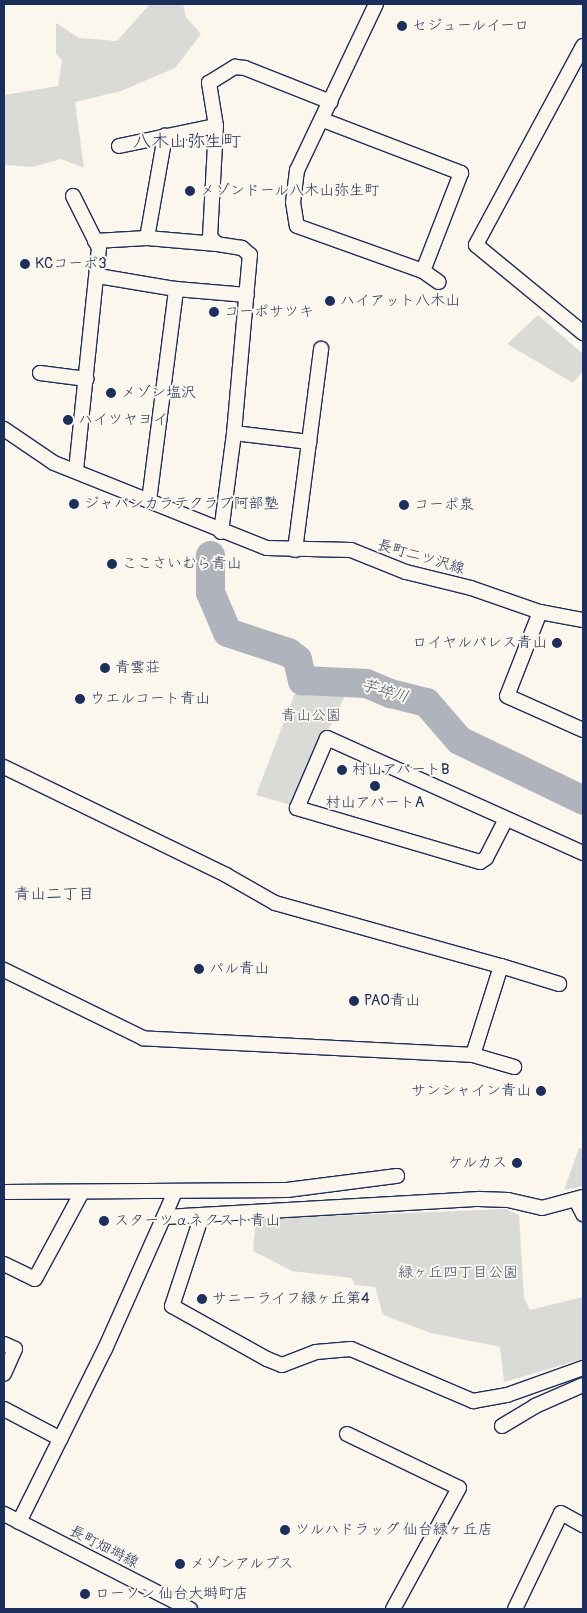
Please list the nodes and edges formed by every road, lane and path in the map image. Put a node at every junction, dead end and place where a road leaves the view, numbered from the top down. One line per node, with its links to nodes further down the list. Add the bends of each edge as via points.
1 (376, 4): 3 (street)
2 (583, 46): 17 (street, via 476,245)
3 (331, 102): 4 (street); 5 (street, via 235,67 209,83)
4 (323, 120): 12 (street, via 297,170 293,202 297,226); 12 (street, via 461,173)
5 (216, 126): 6 (street); 11 (street, via 210,237)
6 (165, 136): 7 (street); 9 (street)
7 (118, 146)
8 (73, 196): 10 (street)
9 (147, 238): 10 (street); 11 (street)
10 (95, 240): 13 (street, via 99,248)
11 (217, 244): 16 (street, via 242,248 250,255)
12 (422, 272): 14 (street)
13 (98, 276): 15 (street); 20 (street)
14 (439, 282)
15 (176, 289): 16 (street); 25 (street)
16 (247, 295): 22 (street)
17 (583, 333)
18 (321, 349): 23 (street)
19 (40, 373): 20 (street)
20 (87, 379): 24 (street)
21 (4, 428): 24 (street, 長町二ツ沢線, via 54,463)
22 (234, 433): 23 (street); 26 (street)
23 (309, 442): 27 (street)
24 (76, 471): 25 (street, 長町二ツ沢線)
25 (149, 501): 26 (street, 長町二ツ沢線)
26 (221, 532): 27 (street, 長町二ツ沢線, via 267,548)
27 (295, 550): 28 (street, 長町二ツ沢線, via 351,550 378,563 471,588)
28 (540, 612): 29 (street, 長町二ツ沢線); 30 (street, via 507,696)
29 (583, 620)
30 (583, 730)
31 (4, 767): 34 (street, via 226,875 274,903)
32 (506, 819): 32 (street, via 327,738 297,808 480,862 486,858); 33 (street)
33 (583, 851)
34 (501, 966): 36 (street); 37 (street)
35 (4, 970): 37 (street, via 143,1038)
36 (559, 984)
37 (473, 1055): 38 (street)
38 (514, 1067)
39 (397, 1176): 42 (street, via 287,1190)
40 (4, 1192): 41 (street)
41 (82, 1192): 42 (street); 47 (street, via 35,1279)
42 (176, 1192): 46 (street)
43 (580, 1198): 44 (street); 45 (street, via 542,1208 508,1200 479,1199)
44 (583, 1214)
45 (202, 1215): 46 (street); 49 (street, via 172,1306 267,1359 282,1365 316,1352 351,1348 473,1401 507,1395)
46 (165, 1217): 55 (street)
47 (4, 1264)
48 (4, 1344): 50 (street, via 15,1349)
49 (583, 1368)
50 (4, 1374)
51 (583, 1384): 53 (street, via 535,1406)
52 (4, 1409): 55 (street)
53 (502, 1426)
54 (347, 1434): 60 (street, via 459,1488)
55 (61, 1439): 57 (street)
56 (4, 1514): 57 (street, 長町畑塒線)
57 (19, 1522): 59 (street, 長町畑塒線)
58 (583, 1525): 61 (street, via 561,1514)
59 (190, 1609)
60 (393, 1609)
61 (516, 1609)

